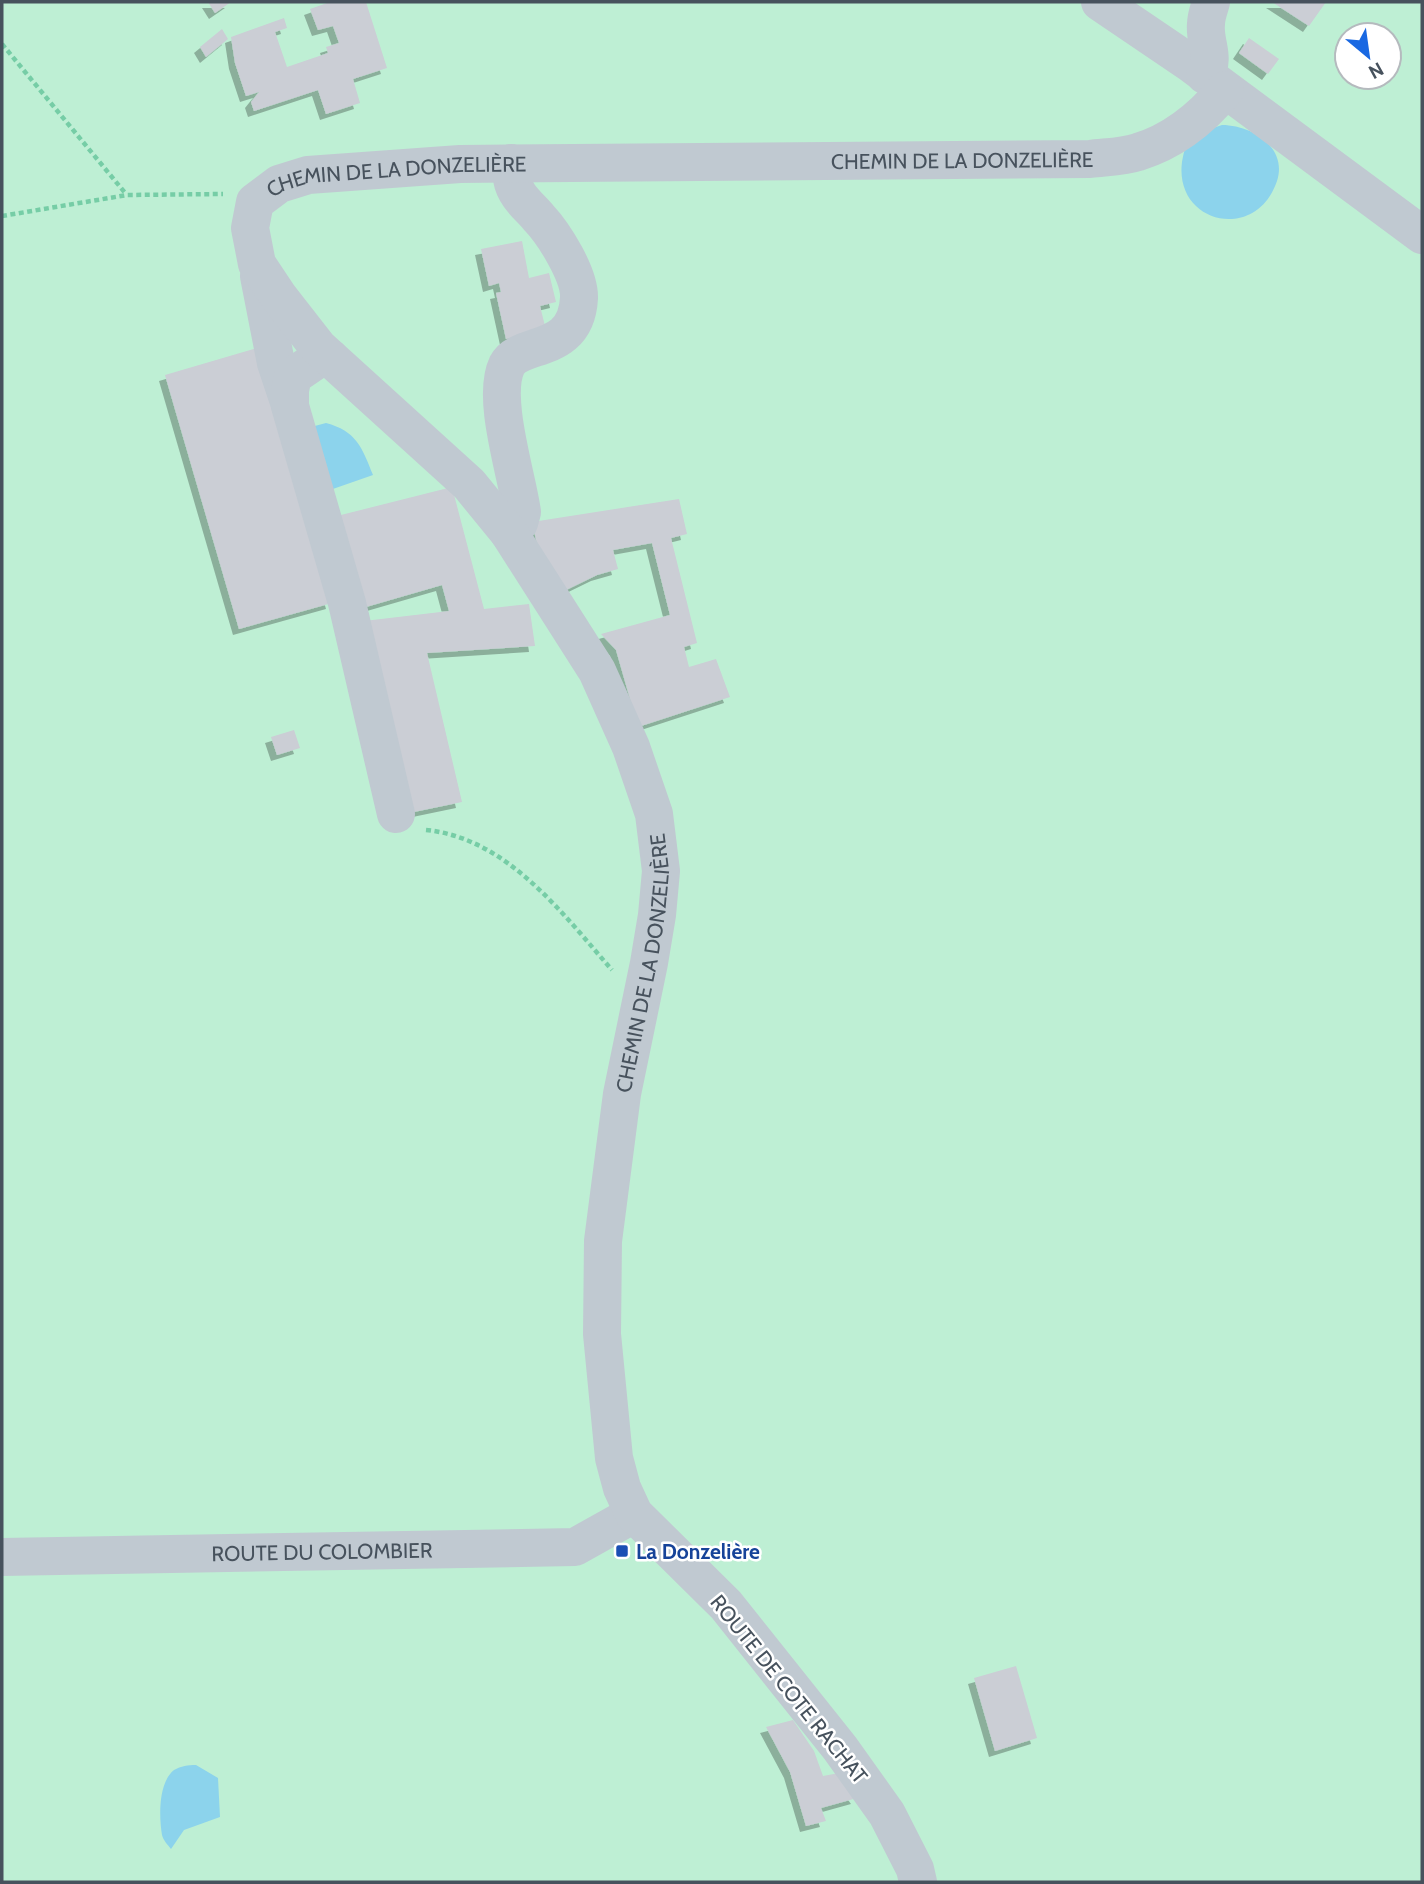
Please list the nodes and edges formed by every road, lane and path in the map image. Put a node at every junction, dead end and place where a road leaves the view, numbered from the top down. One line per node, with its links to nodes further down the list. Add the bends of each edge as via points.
1 (1100, 2): 4 (street)
2 (1211, 2): 4 (street, via 1205,26)
3 (2, 44): 6 (path)
4 (1215, 82): 5 (street, CHEMIN DE LA DONZELIÈRE, via 1207,113 1173,137 1137,153 1090,159); 9 (street)
5 (511, 163): 7 (street, CHEMIN DE LA DONZELIÈRE, via 309,175 279,184); 13 (street, via 515,189 552,236 576,280 579,295 572,322 559,339 519,354 508,364 502,385 503,413 522,512)
6 (127, 195): 7 (path, via 230,194); 8 (path)
7 (255, 202): 10 (street, CHEMIN DE LA DONZELIÈRE, via 250,228)
8 (2, 216)
9 (1422, 235)
10 (257, 264): 11 (street, CHEMIN DE LA DONZELIÈRE); 12 (street, via 276,363)
11 (330, 358): 12 (street, via 317,359 293,376); 13 (street, CHEMIN DE LA DONZELIÈRE, via 469,484)
12 (290, 407): 14 (street, via 347,603)
13 (509, 533): 15 (street, CHEMIN DE LA DONZELIÈRE, via 597,671 654,814 661,871)
14 (396, 814): 15 (path, via 409,827 460,836 494,854 534,885 616,975)
15 (644, 989): 16 (street, CHEMIN DE LA DONZELIÈRE, via 622,1094 603,1241 602,1334 614,1458)
16 (634, 1514): 17 (street, ROUTE DU COLOMBIER, via 575,1547); 18 (street, ROUTE DE COTE RACHAT, via 726,1605 841,1748 887,1814)
17 (2, 1558)
18 (918, 1882)

